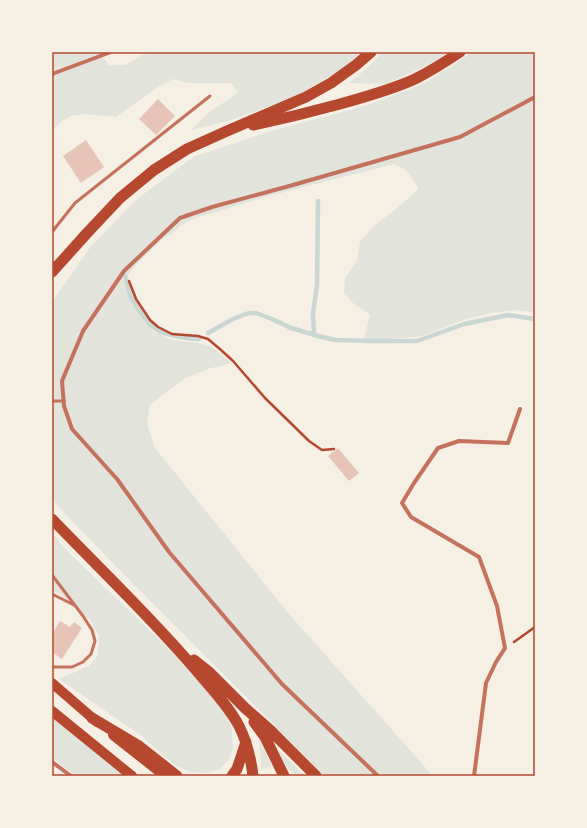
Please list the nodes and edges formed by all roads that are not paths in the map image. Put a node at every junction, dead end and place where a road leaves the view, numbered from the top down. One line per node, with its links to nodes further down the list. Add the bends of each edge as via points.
1 (111, 52): 4 (street)
2 (370, 52): 7 (highway, via 331,83 306,97)
3 (460, 52): 7 (highway, via 415,79 367,97)
4 (52, 74)
5 (210, 96): 8 (lane, via 75,203)
6 (535, 97): 11 (street, via 460,137 180,218 125,269 83,331 62,381)
7 (227, 131): 9 (highway, via 187,149 154,170 120,198)
8 (52, 232)
9 (52, 272)
10 (52, 401): 11 (lane)
11 (64, 401): 33 (street, via 72,429 117,478 169,552 282,684)
12 (520, 409): 34 (street, via 508,444 459,441 438,448 402,503 411,517 479,557 497,606 505,648 486,683)
13 (52, 519): 17 (highway)
14 (52, 575): 16 (lane)
15 (52, 594): 16 (lane)
16 (75, 606): 18 (lane, via 92,630 95,641 91,654 83,662 72,667)
17 (171, 640): 20 (highway, via 208,671); 23 (highway, via 229,710)
18 (52, 667)
19 (52, 683): 22 (main road)
20 (245, 708): 31 (highway, via 265,737); 32 (highway)
21 (52, 711): 26 (main road)
22 (92, 718): 27 (main road); 28 (highway, via 139,746)
23 (246, 742): 29 (highway); 30 (highway)
24 (52, 762): 25 (street)
25 (71, 776)
26 (132, 776)
27 (164, 776)
28 (177, 776)
29 (232, 776)
30 (253, 776)
31 (284, 776)
32 (316, 776)
33 (378, 776)
34 (474, 776)

